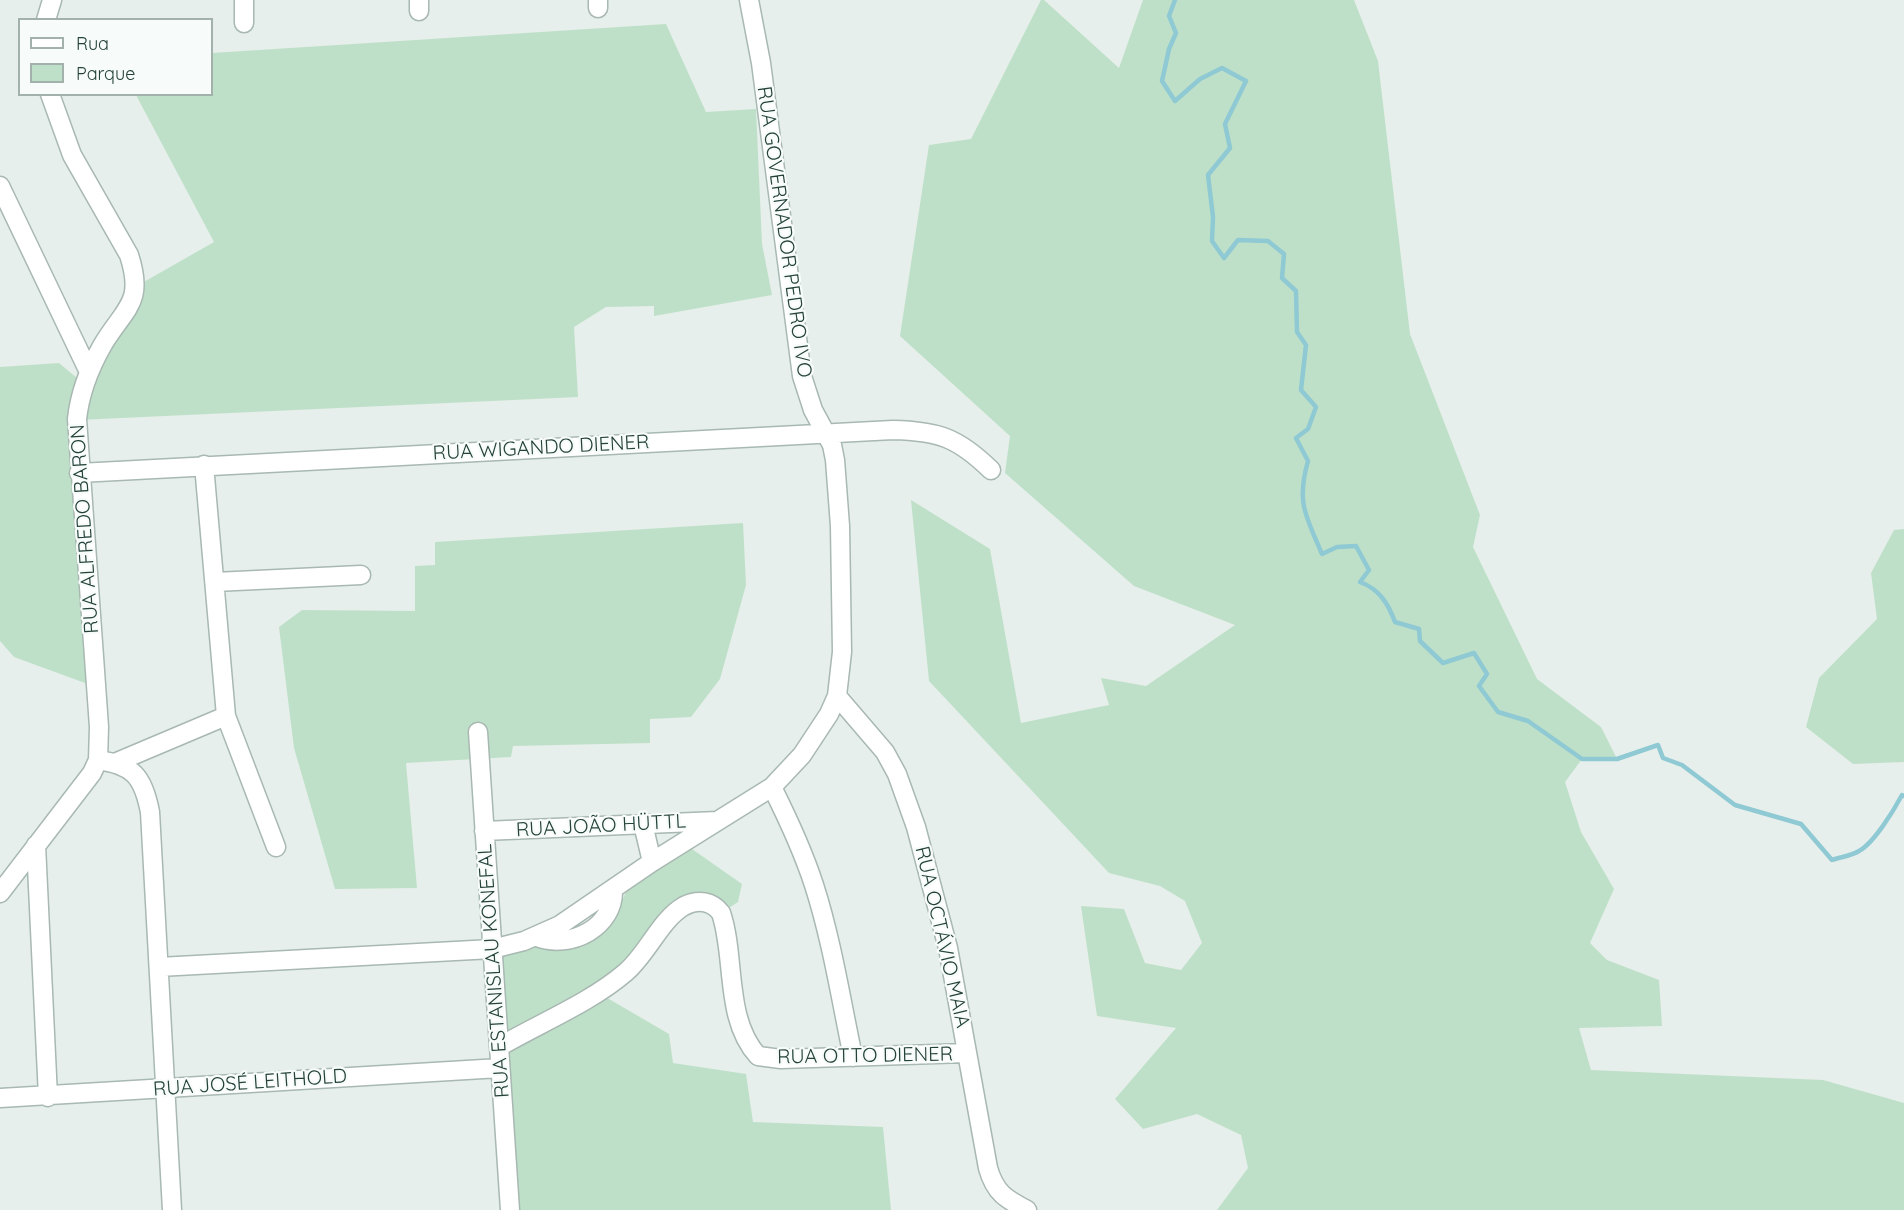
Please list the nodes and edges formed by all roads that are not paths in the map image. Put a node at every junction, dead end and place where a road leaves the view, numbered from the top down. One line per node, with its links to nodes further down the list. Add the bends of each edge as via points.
1 (52, 0): 4 (street)
2 (244, 0): 5 (street)
3 (749, 0): 9 (street, RUA GOVERNADOR PEDRO IVO, via 797,349 807,394)
4 (47, 18)
5 (244, 23)
6 (51, 96): 8 (street, RUA ALFREDO BARON, via 72,155 123,244 134,272 131,305)
7 (0, 186): 8 (street)
8 (89, 372): 12 (street, RUA ALFREDO BARON, via 77,419)
9 (826, 434): 10 (street, RUA WIGANDO DIENER); 11 (street, RUA WIGANDO DIENER, via 893,430 932,433 959,442); 15 (street, RUA GOVERNADOR PEDRO IVO, via 835,460 840,526 842,640)
10 (204, 465): 12 (street, RUA WIGANDO DIENER); 14 (street)
11 (991, 470)
12 (79, 473): 18 (street, RUA ALFREDO BARON, via 98,703)
13 (362, 574): 14 (street)
14 (215, 582): 16 (street)
15 (837, 696): 20 (street, RUA GOVERNADOR PEDRO IVO, via 816,736); 31 (street, RUA OCTÁVIO MAIA, via 885,752 906,799 937,902)
16 (226, 716): 19 (street); 25 (street)
17 (478, 732): 23 (street, RUA ESTANISLAU KONEFAL)
18 (98, 760): 19 (street); 24 (street, RUA ALFREDO BARON, via 85,784)
19 (117, 762): 29 (street, via 137,776 147,795)
20 (772, 787): 21 (street, RUA GOVERNADOR PEDRO IVO); 32 (street, via 814,886)
21 (718, 820): 22 (street, RUA JOÃO HÜTTL); 26 (street, RUA GOVERNADOR PEDRO IVO)
22 (643, 824): 23 (street, RUA JOÃO HÜTTL); 26 (street)
23 (484, 831): 28 (street, RUA ESTANISLAU KONEFAL)
24 (36, 845): 27 (street, RUA ALFREDO BARON); 35 (street)
25 (276, 847)
26 (652, 862): 28 (street, RUA GOVERNADOR PEDRO IVO, via 560,926 537,937)
27 (0, 893)
28 (492, 949): 29 (street, RUA GOVERNADOR PEDRO IVO); 30 (street, RUA ESTANISLAU KONEFAL)
29 (159, 967): 34 (street)
30 (499, 1047): 32 (street, RUA OTTO DIENER, via 617,980 678,910 706,902 721,912 740,1020 758,1056); 33 (street, RUA ESTANISLAU KONEFAL)
31 (968, 1053): 32 (street, RUA OTTO DIENER); 37 (street, RUA OCTÁVIO MAIA, via 988,1168)
32 (853, 1057)
33 (500, 1068): 34 (street, RUA JOSÉ LEITHOLD); 39 (street, RUA ESTANISLAU KONEFAL)
34 (165, 1089): 35 (street, RUA JOSÉ LEITHOLD); 38 (street)
35 (48, 1097): 36 (street, RUA JOSÉ LEITHOLD)
36 (0, 1098)
37 (1000, 1204): 40 (street)
38 (172, 1210)
39 (510, 1210)
40 (1027, 1210)

